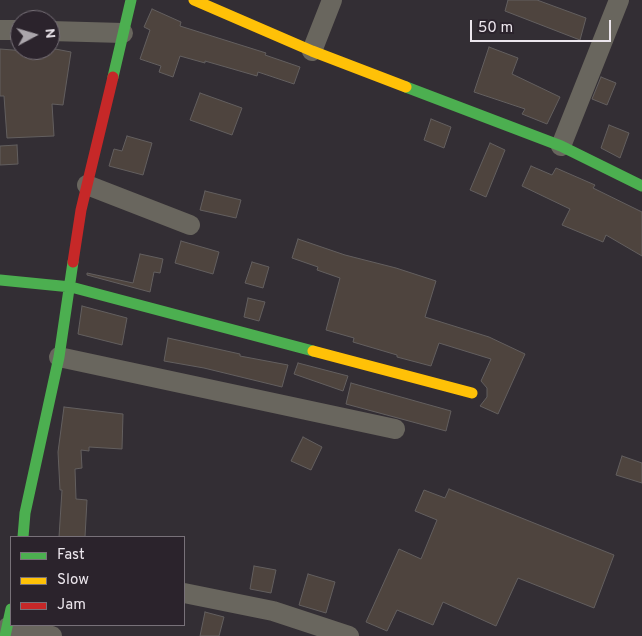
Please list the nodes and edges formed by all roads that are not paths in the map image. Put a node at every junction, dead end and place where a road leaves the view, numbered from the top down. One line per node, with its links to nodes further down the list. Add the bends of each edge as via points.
1 (131, 0): 6 (street)
2 (194, 0): 7 (street)
3 (332, 0): 7 (street)
4 (619, 0): 8 (street)
5 (60, 31): 6 (street)
6 (123, 33): 9 (street)
7 (312, 51): 8 (street)
8 (561, 146): 10 (street)
9 (87, 185): 11 (street); 13 (street)
10 (642, 186)
11 (190, 225)
12 (0, 280): 13 (street)
13 (71, 287): 14 (street); 15 (street)
14 (59, 357): 16 (street); 17 (street, via 25,513)
15 (472, 393)
16 (395, 429)
17 (23, 536)
18 (185, 593): 21 (street, via 273,611)
19 (15, 626): 20 (street)
20 (52, 636)
21 (349, 636)

